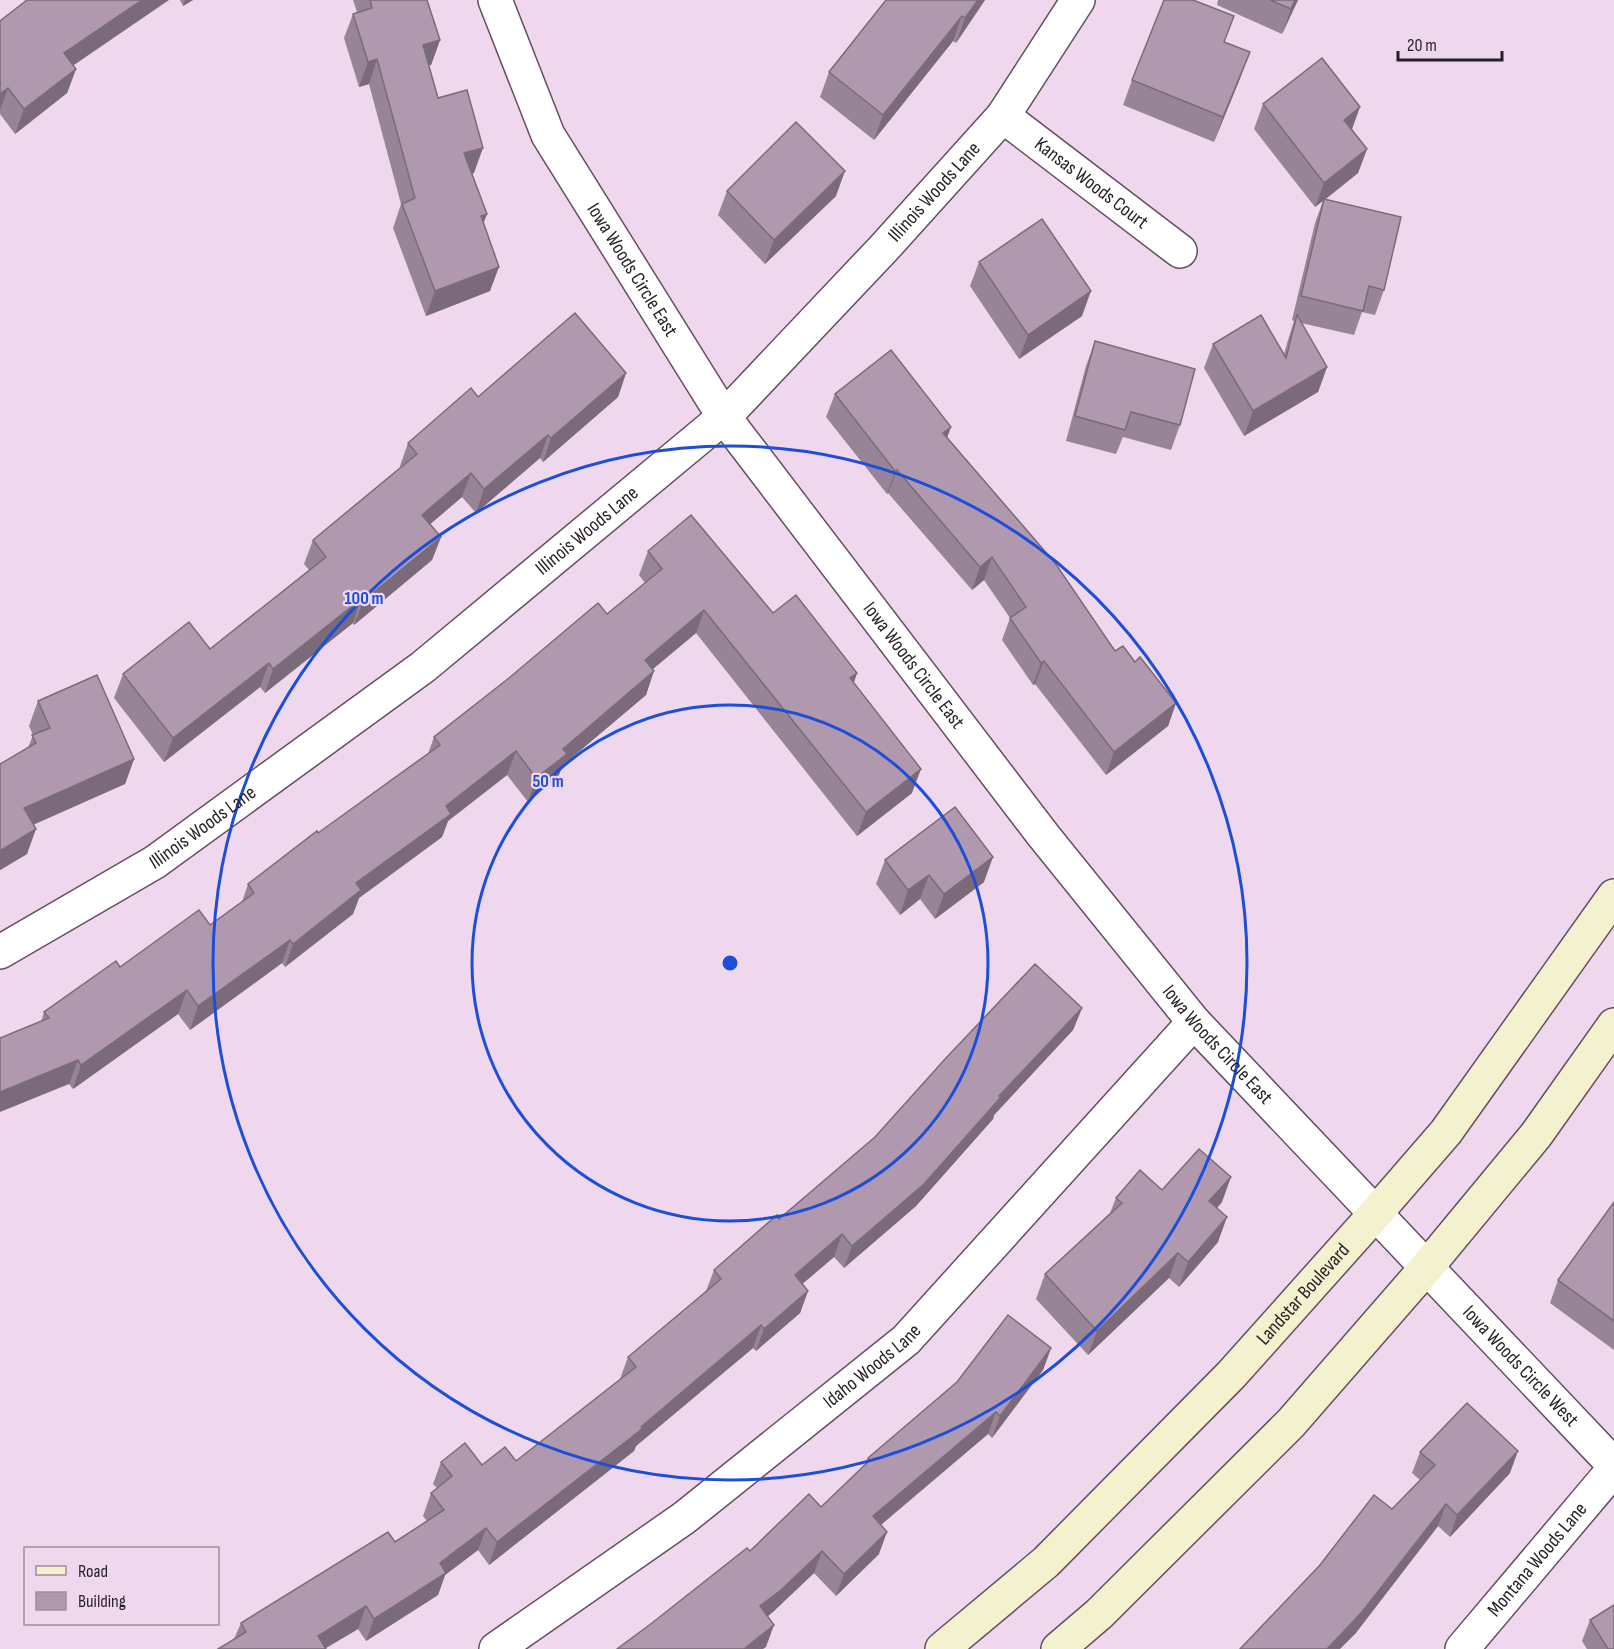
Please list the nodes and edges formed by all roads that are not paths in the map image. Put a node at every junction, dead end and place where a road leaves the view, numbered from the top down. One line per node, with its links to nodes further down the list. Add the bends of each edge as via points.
1 (495, 0): 5 (street, Iowa Woods Circle East, via 548,135)
2 (1078, 0): 3 (street, Illinois Woods Lane)
3 (1003, 116): 4 (street, Kansas Woods Court); 5 (street, Illinois Woods Lane)
4 (1180, 250)
5 (724, 417): 7 (street, Illinois Woods Lane, via 423,667 155,862); 8 (street, Iowa Woods Circle East, via 1042,835)
6 (1614, 896): 10 (street, Landstar Boulevard, via 1446,1132)
7 (0, 952)
8 (1194, 1022): 10 (street, Iowa Woods Circle East); 13 (street, Idaho Woods Lane, via 906,1340 684,1518)
9 (1614, 1025): 11 (street, via 1536,1136)
10 (1375, 1214): 11 (street, Iowa Woods Circle East); 14 (street, Landstar Boulevard, via 1231,1375 1055,1553)
11 (1426, 1268): 12 (street, Iowa Woods Circle West); 15 (street, via 1290,1423 1099,1614)
12 (1614, 1467): 16 (street, Montana Woods Lane)
13 (496, 1649)
14 (942, 1649)
15 (1058, 1649)
16 (1462, 1649)

